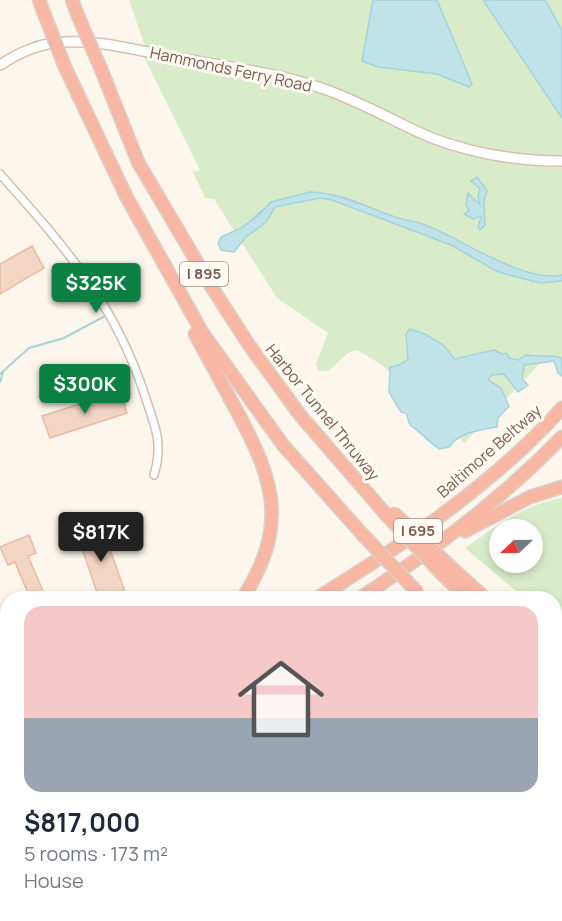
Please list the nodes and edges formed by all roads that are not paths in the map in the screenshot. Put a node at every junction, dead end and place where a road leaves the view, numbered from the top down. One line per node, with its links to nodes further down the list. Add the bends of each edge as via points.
1 (39, 0): 6 (highway, I 895, bridge, via 65,67)
2 (72, 0): 12 (highway, Harbor Tunnel Thruway / I 895, bridge, via 138,162 249,345 339,460)
3 (0, 64): 4 (street, Hammonds Ferry Road, via 54,43 136,50 310,84 468,150 519,159)
4 (562, 161)
5 (0, 174): 9 (street, via 67,250 114,320 138,374 160,446)
6 (126, 196): 13 (highway, via 162,274 249,433 267,474 273,509 271,537 261,567); 16 (highway, I 895, bridge, via 202,332 283,445)
7 (562, 408): 14 (highway, Baltimore Beltway / I 695, via 514,455 441,515)
8 (562, 437): 11 (highway, I 695, via 531,469)
9 (154, 475)
10 (562, 487): 11 (highway, via 519,501)
11 (440, 545): 15 (highway, I 695)
12 (448, 573): 17 (highway, Harbor Tunnel Thruway / I 895); 18 (highway)
13 (247, 591)
14 (328, 591)
15 (371, 591)
16 (415, 591)
17 (461, 591)
18 (475, 591)

